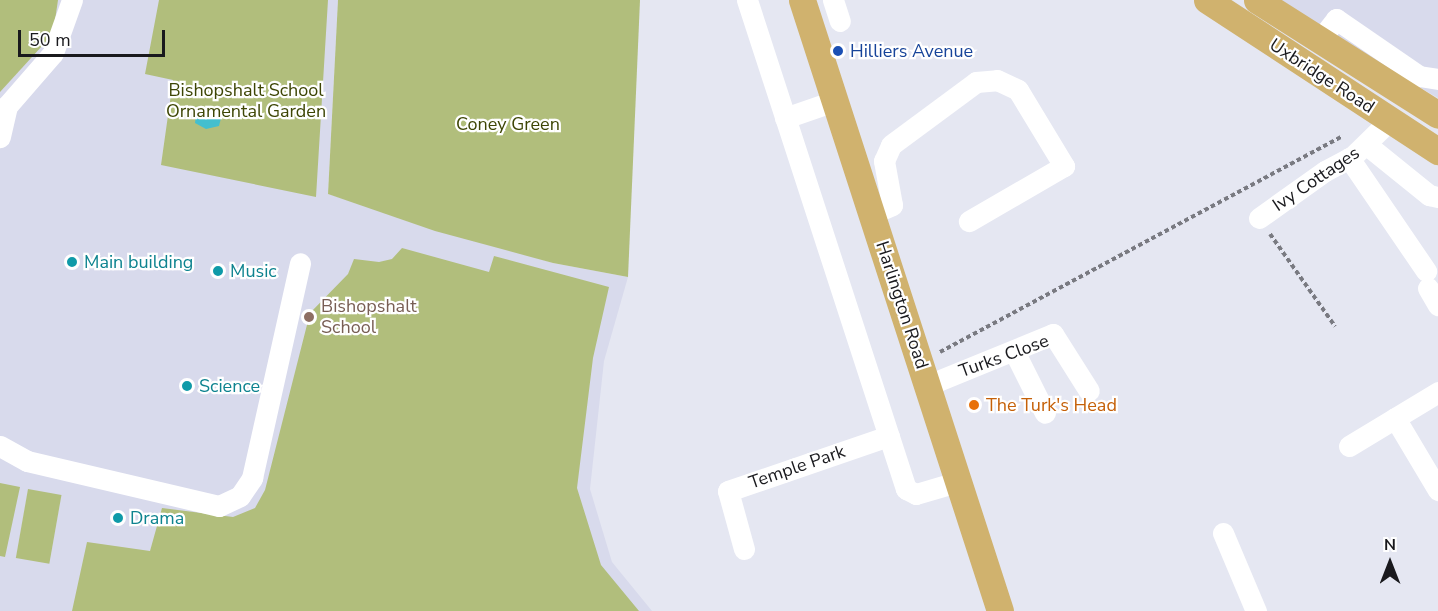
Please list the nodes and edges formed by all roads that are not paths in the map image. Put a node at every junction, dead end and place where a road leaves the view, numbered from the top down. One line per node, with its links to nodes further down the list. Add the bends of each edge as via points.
1 (72, 0): 11 (street, via 53,53)
2 (747, 0): 14 (street)
3 (832, 0): 7 (street)
4 (1207, 0): 13 (main road, Uxbridge Road)
5 (1257, 0): 8 (main road, Uxbridge Road)
6 (805, 1): 10 (main road, Harlington Road)
7 (840, 21)
8 (1319, 41): 9 (street, via 1336,19 1419,76); 12 (main road, Uxbridge Road)
9 (1438, 79)
10 (834, 102): 14 (street); 20 (main road, Harlington Road)
11 (4, 110): 15 (street)
12 (1438, 115)
13 (1382, 116): 16 (street, Ivy Cottages); 17 (main road, Uxbridge Road)
14 (785, 118): 31 (street)
15 (0, 137)
16 (1367, 144): 18 (street, Ivy Cottages); 19 (street)
17 (1438, 151)
18 (1349, 158): 21 (street, Ivy Cottages); 24 (street)
19 (1435, 192)
20 (872, 214): 22 (street, via 892,206 884,161 891,145 976,82 997,80 1018,90 1064,166); 26 (main road, Harlington Road)
21 (1259, 218)
22 (969, 221)
23 (300, 263): 32 (street, via 252,478 240,496 219,506 27,461)
24 (1431, 288)
25 (1014, 351): 26 (street, Turks Close); 27 (street, Turks Close, via 1053,334); 29 (street)
26 (924, 374): 34 (main road, Harlington Road)
27 (1089, 391)
28 (1438, 392): 30 (street)
29 (1044, 413)
30 (1395, 418): 33 (street); 35 (street)
31 (889, 436): 34 (street, via 910,494); 37 (street, Temple Park, via 728,491)
32 (0, 446)
33 (1349, 446)
34 (957, 482): 38 (main road, Harlington Road)
35 (1438, 490)
36 (1223, 533): 39 (street)
37 (744, 549)
38 (1000, 611)
39 (1256, 611)

